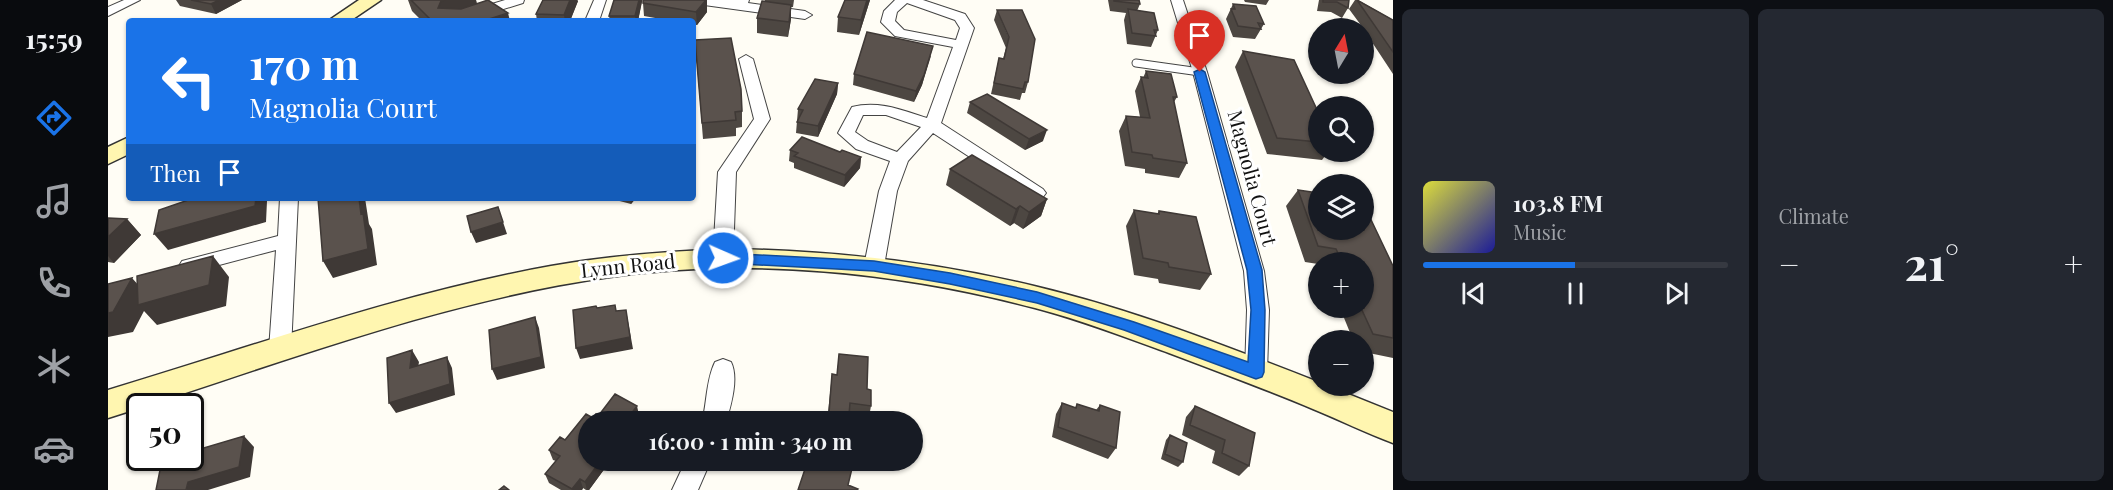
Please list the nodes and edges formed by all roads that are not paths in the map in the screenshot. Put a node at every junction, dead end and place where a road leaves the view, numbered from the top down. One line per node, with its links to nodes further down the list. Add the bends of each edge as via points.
1 (134, 0): 10 (street)
2 (372, 0): 12 (main road)
3 (518, 0): 13 (street)
4 (600, 0): 14 (street)
5 (697, 0): 9 (street)
6 (903, 0): 15 (street, via 891,11 888,22 900,33)
7 (910, 0): 15 (street, via 960,17 967,28)
8 (1177, 0): 18 (street, Magnolia Court)
9 (742, 3): 11 (street)
10 (108, 12)
11 (805, 15)
12 (342, 18)
13 (461, 18)
14 (593, 18)
15 (962, 45): 19 (street)
16 (746, 59): 26 (street, via 762,119 727,172)
17 (1136, 63): 18 (lane)
18 (1200, 72): 31 (street, Magnolia Court, via 1254,270 1258,310)
19 (932, 125): 22 (street); 22 (street, via 887,110 858,110 846,132 862,146); 23 (street)
20 (126, 146): 21 (main road)
21 (108, 157)
22 (900, 159): 27 (street, via 888,191)
23 (1037, 193)
24 (289, 201): 25 (street)
25 (288, 240): 28 (street); 29 (street)
26 (723, 258): 27 (main road, Lynn Road); 29 (main road, Lynn Road, via 636,263 553,275 465,295)
27 (874, 266): 31 (main road, Lynn Road, via 1037,297)
28 (171, 271)
29 (280, 350): 32 (main road, Lynn Road)
30 (723, 369): 33 (street)
31 (1256, 372): 34 (main road, Lynn Road)
32 (108, 404)
33 (717, 411)
34 (1393, 428)
35 (694, 471): 36 (street)
36 (685, 490)

